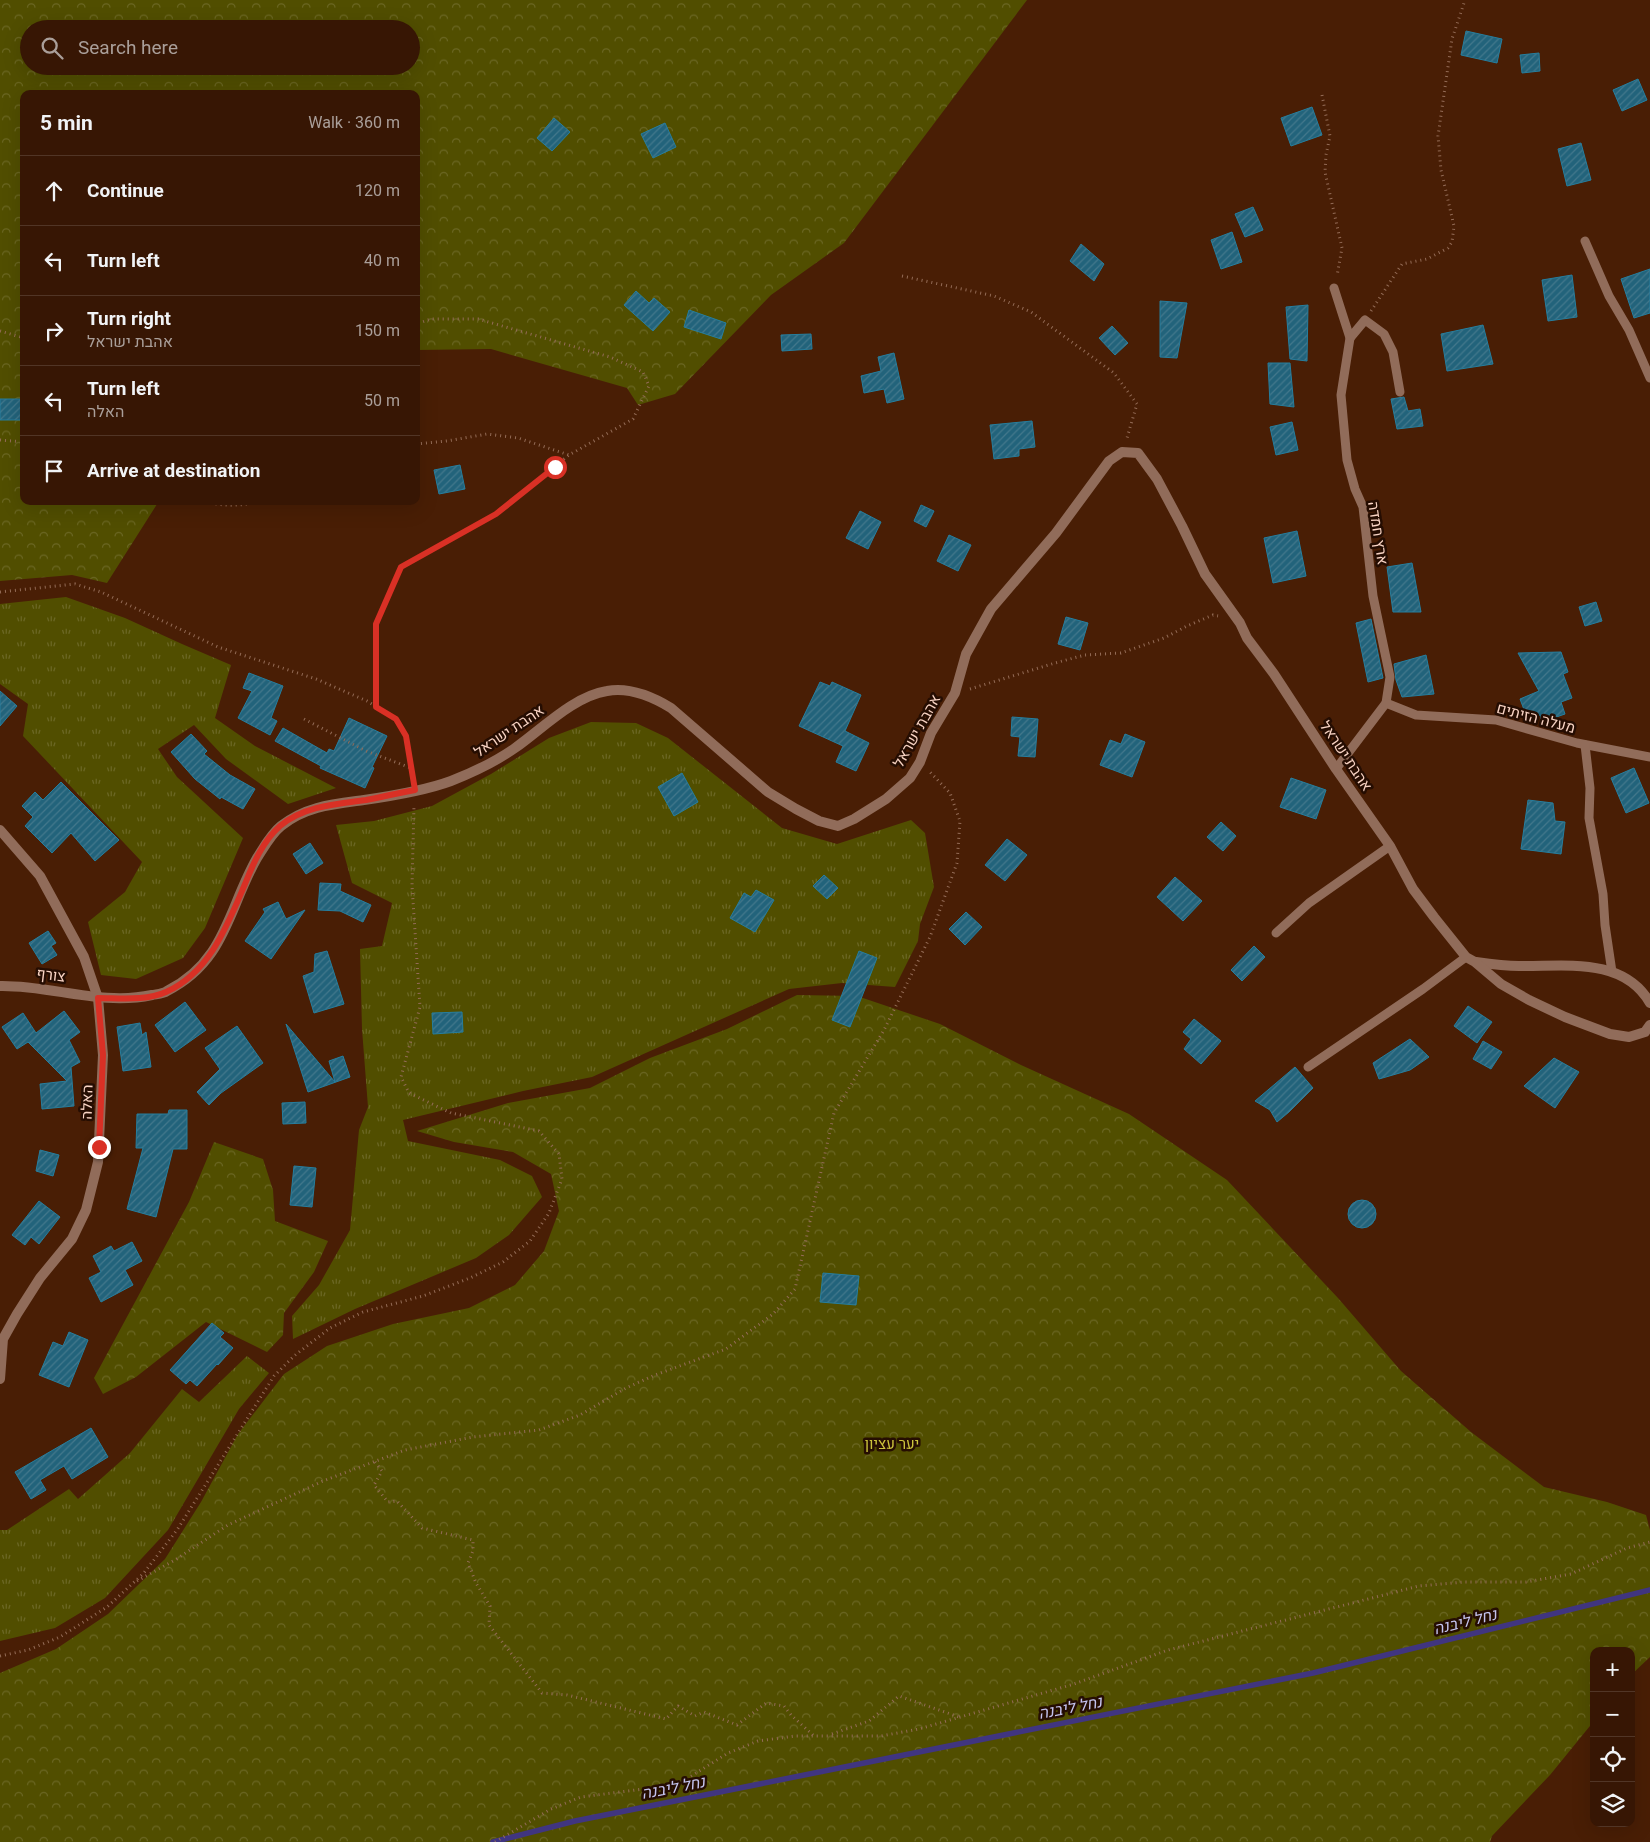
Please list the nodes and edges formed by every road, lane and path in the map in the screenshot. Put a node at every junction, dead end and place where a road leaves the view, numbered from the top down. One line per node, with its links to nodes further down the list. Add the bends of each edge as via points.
1 (1465, 0): 6 (path, via 1452,39 1438,136 1441,170 1454,226 1452,242 1448,248 1427,259 1402,264)
2 (1322, 95): 5 (path, via 1330,136 1325,172 1342,248)
3 (1585, 241): 11 (lane)
4 (902, 276): 16 (path, via 994,296 1032,312 1114,373 1137,404)
5 (1334, 288): 10 (lane, ארץ חמדה)
6 (1365, 320): 10 (lane); 12 (lane, via 1384,334 1393,352)
7 (420, 323): 17 (path, via 431,319 478,319 610,357 644,372 649,386 633,419)
8 (0, 331): 9 (path)
9 (20, 337)
10 (1350, 338): 23 (lane, ארץ חמדה, via 1341,396 1343,431 1354,489 1363,507 1373,596 1390,678)
11 (1650, 378)
12 (1400, 392)
13 (0, 440): 14 (path)
14 (20, 442)
15 (420, 444): 17 (path, via 487,434 518,438)
16 (1122, 452): 21 (street, אהבת ישראל, via 1138,452 1161,487 1205,574); 22 (street, אהבת ישראל, via 1109,461 1056,533 990,609 966,654)
17 (570, 455): 24 (path, via 496,514 401,567 376,624)
18 (215, 505): 19 (path)
19 (230, 505)
20 (0, 592): 24 (path, via 75,584 101,592 218,647 316,679)
21 (1240, 623): 22 (path, via 1214,615 1121,653 1085,655); 30 (street, אהבת ישראל)
22 (955, 693): 28 (street, אהבת ישראל, via 931,733)
23 (1386, 703): 26 (lane, מעלה הזיתים, via 1416,715 1496,720); 30 (lane, ארץ חמדה)
24 (376, 707): 29 (path, via 396,719 406,736)
25 (304, 719): 29 (path, via 366,751)
26 (1585, 744): 27 (lane, מעלה הזיתים); 36 (lane, via 1590,788 1589,818 1603,894)
27 (1650, 757)
28 (920, 762): 31 (street, אהבת ישראל, via 910,778 886,799 838,826 819,821 768,792 671,708 655,698 630,691 607,690 584,699 484,767 448,782); 43 (path, via 950,793 960,821 957,863 930,937 884,1030 834,1113 795,1289 773,1314 726,1349 626,1388 580,1415 539,1430 473,1436 405,1450)
29 (411, 768): 31 (path)
30 (1336, 769): 33 (street, אהבת ישראל)
31 (415, 790): 38 (street, אהבת ישראל, via 301,812 280,827 265,844 252,866 222,938 192,975 166,993 139,998); 45 (path, via 412,886 420,1008 401,1077 409,1093 430,1105 451,1113 539,1131 559,1154 562,1179 549,1213 530,1241 503,1262 422,1296 363,1312 330,1328 294,1356 274,1376 177,1530)
32 (0, 830): 38 (street, האלה, via 40,876 84,957)
33 (1390, 846): 34 (lane, via 1309,903); 35 (street, אהבת ישראל, via 1413,888)
34 (1276, 933)
35 (1471, 960): 36 (street, via 1520,966 1564,964); 40 (street, אהבת ישראל, via 1500,984 1529,1000 1610,1034 1629,1037); 41 (lane)
36 (1612, 972): 39 (street, via 1630,980)
37 (0, 986): 38 (street, צורף)
38 (98, 998): 42 (street, האלה, via 103,1055 98,1162 86,1210 72,1238 40,1278 3,1339)
39 (1650, 1003)
40 (1650, 1027)
41 (1308, 1067)
42 (0, 1379)
43 (375, 1462): 45 (path, via 323,1481 228,1525); 48 (path, via 382,1471 374,1485 388,1502 397,1501 422,1528 473,1540 468,1563 490,1606 489,1625 542,1693 567,1694 666,1719 678,1706 695,1716 704,1712 737,1725 766,1703 784,1706)
44 (1650, 1542): 47 (path, via 1627,1548 1571,1574 1526,1582 1419,1586 1168,1650 1074,1684)
45 (132, 1584): 46 (path, via 107,1607 60,1637 28,1650)
46 (0, 1656)
47 (959, 1718): 48 (path, via 919,1730 881,1736); 48 (path, via 899,1696 869,1720 833,1734)
48 (814, 1736): 49 (path, via 758,1741 728,1752 685,1780 659,1787 581,1797 551,1809)
49 (495, 1842)

